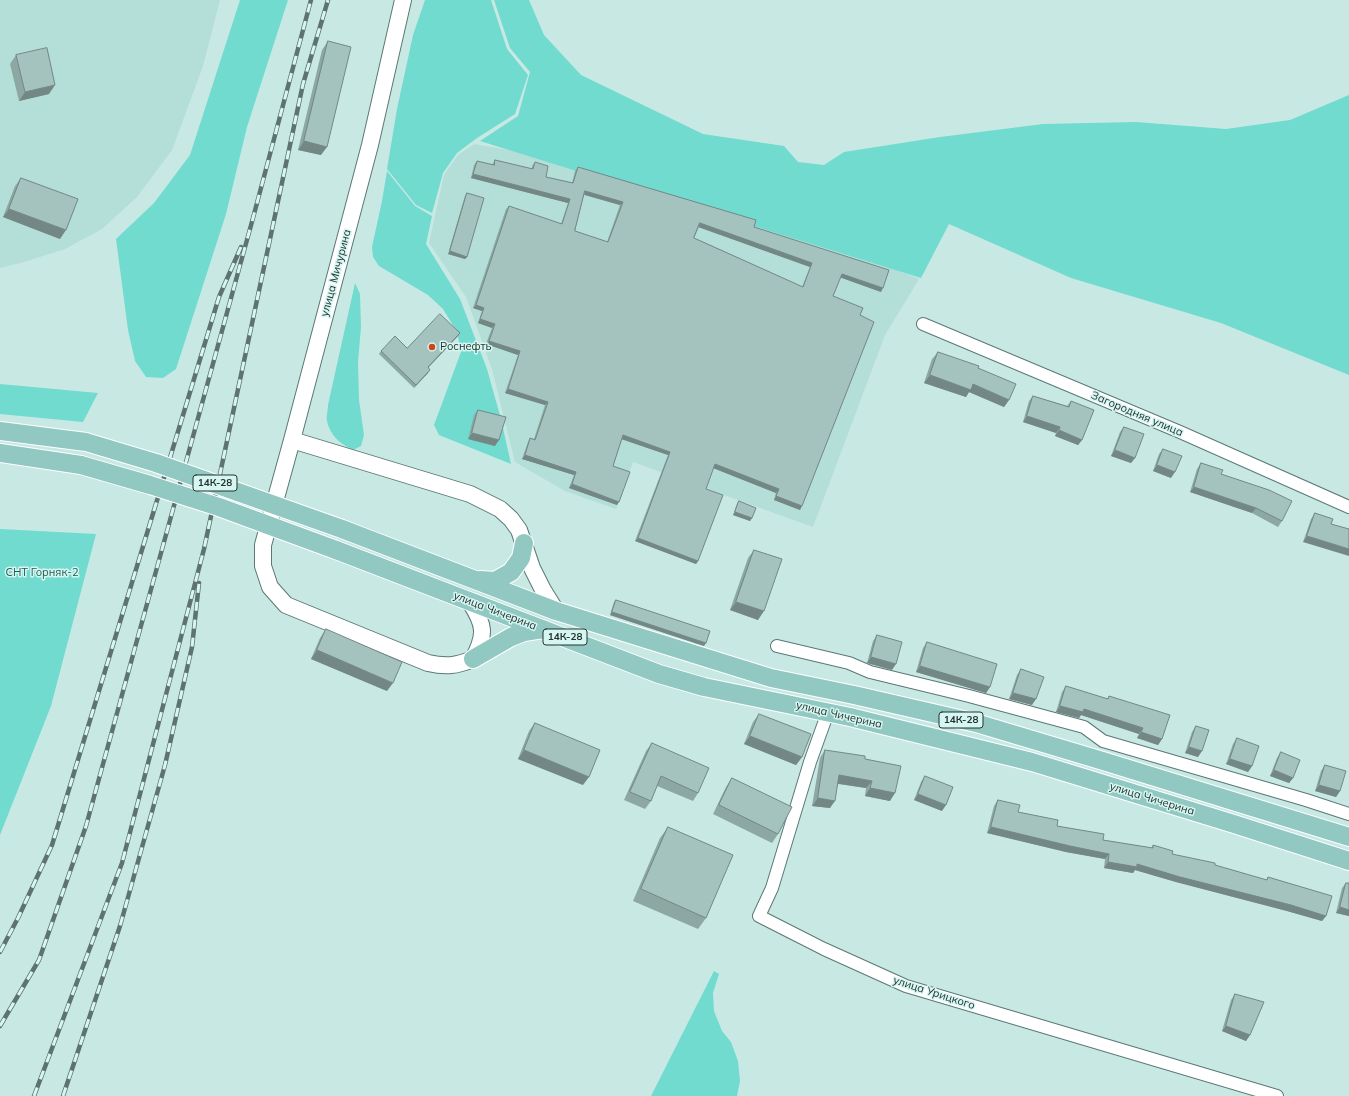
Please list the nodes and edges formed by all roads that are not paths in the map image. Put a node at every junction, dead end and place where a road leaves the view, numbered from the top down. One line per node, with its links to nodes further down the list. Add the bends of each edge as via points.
1 (403, 0): 4 (main road, улица Мичурина, via 370,144)
2 (924, 324): 6 (street, Загородняя улица, via 1180,432)
3 (0, 431): 8 (main road, улица Чичерина / 14К-28, bridge, via 86,442 164,466)
4 (292, 440): 7 (main road, via 470,494 500,509 511,519); 13 (main road, улица Мичурина, via 262,545 263,566 270,587 286,605 428,663 458,665)
5 (0, 453): 9 (main road, улица Чичерина / 14К-28, bridge, via 81,466 150,485 219,507)
6 (1349, 507)
7 (524, 543): 8 (main road, via 521,558 511,572 495,581); 10 (main road, via 535,574)
8 (475, 579): 10 (main road, улица Чичерина / 14К-28)
9 (470, 602): 11 (main road, улица Чичерина / 14К-28); 13 (main road, via 480,616 483,632 480,647)
10 (556, 611): 16 (main road, улица Чичерина / 14К-28, via 771,678 976,724)
11 (543, 629): 13 (main road, via 511,637); 14 (main road, улица Чичерина / 14К-28, via 659,674 704,687)
12 (777, 646): 15 (street, via 1084,727 1103,741)
13 (473, 659)
14 (828, 712): 17 (main road, улица Чичерина / 14К-28, via 1032,762); 18 (street, улица Урицкого, via 772,888 759,916 906,986)
15 (1349, 814)
16 (1349, 837)
17 (1349, 861)
18 (1277, 1096)

